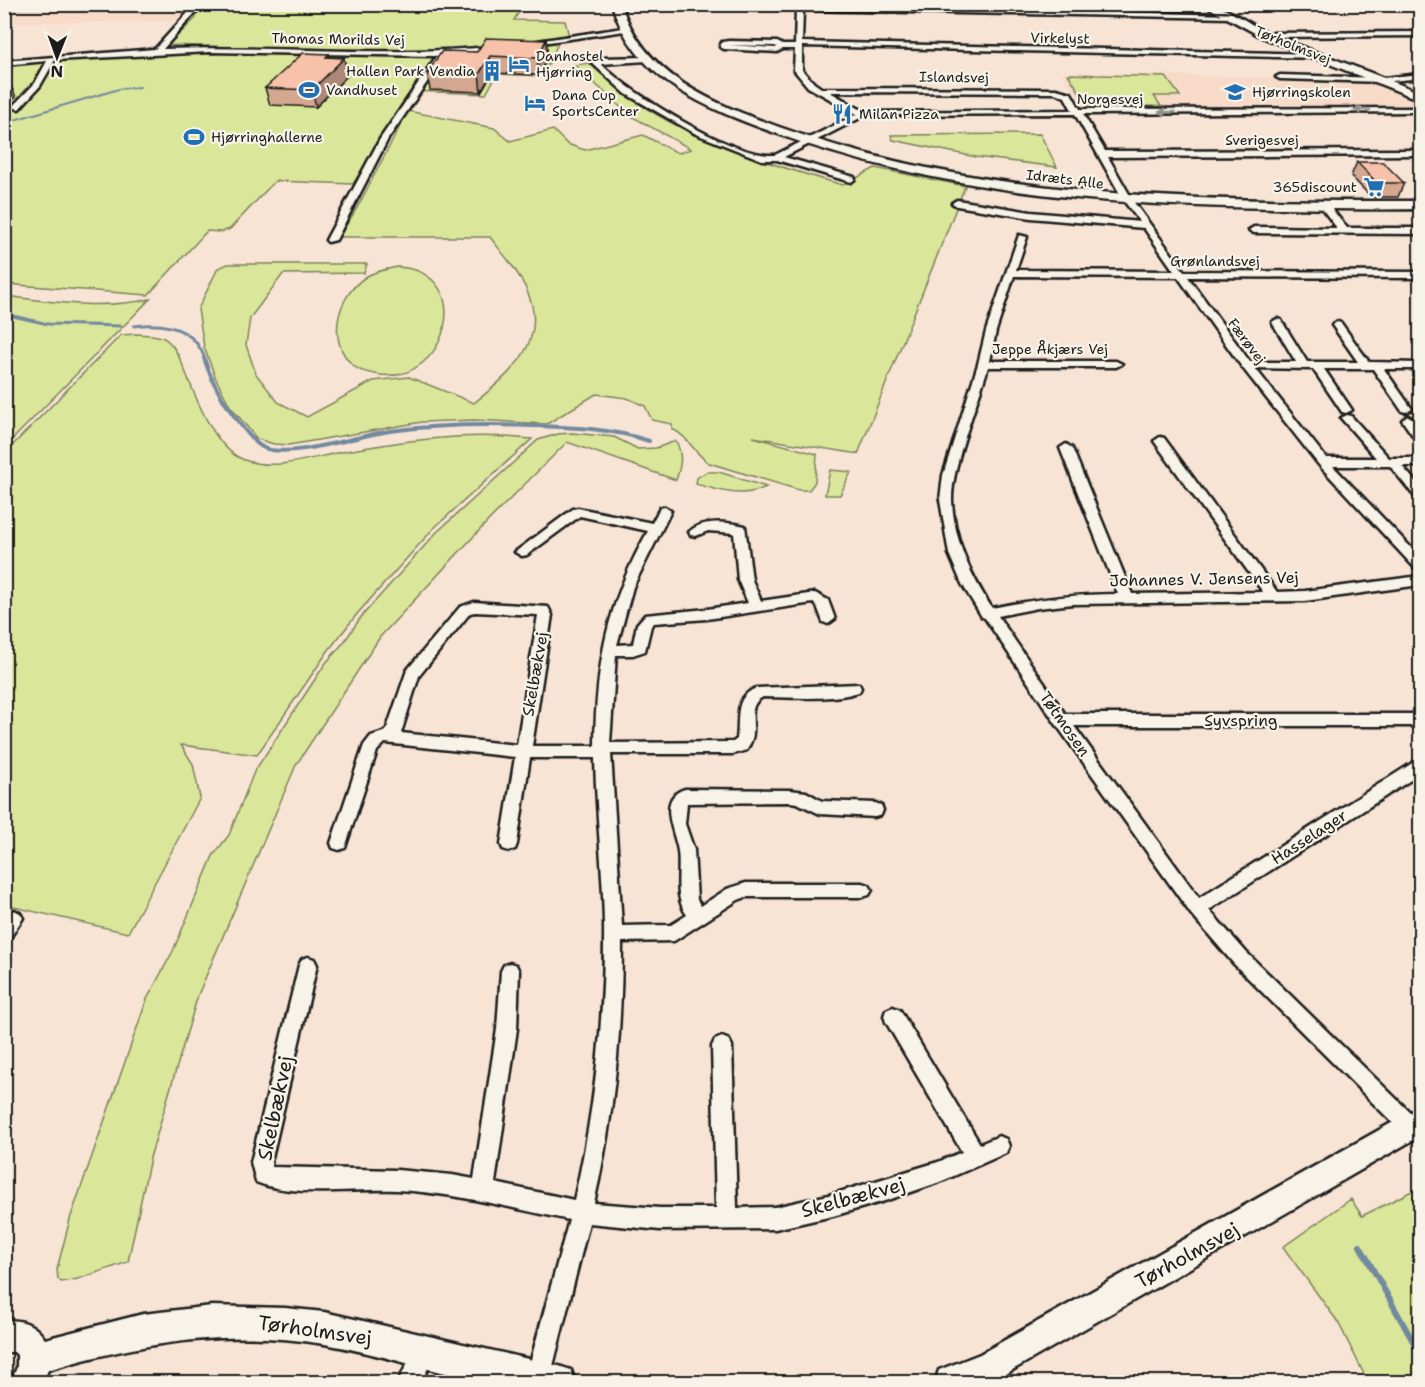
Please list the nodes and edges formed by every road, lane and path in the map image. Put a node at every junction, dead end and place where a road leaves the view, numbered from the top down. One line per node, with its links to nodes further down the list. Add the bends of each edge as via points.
1 (200, 4): 13 (street)
2 (615, 4): 4 (street); 6 (street, Idræts Alle)
3 (1206, 4): 5 (street, Tørholmsvej)
4 (800, 6): 5 (street); 11 (street)
5 (1230, 18): 8 (street, Tørholmsvej)
6 (623, 30): 9 (street); 17 (street, Idræts Alle)
7 (1420, 34): 8 (street)
8 (1265, 35): 15 (street, Tørholmsvej)
9 (520, 45)
10 (507, 46): 14 (street, Thomas Morilds Vej)
11 (799, 46): 12 (street, Virkelyst); 15 (street, Virkelyst); 22 (street, via 798,70)
12 (782, 47): 12 (street, via 777,50 724,47 729,43)
13 (157, 51): 14 (street, Thomas Morilds Vej); 16 (street, Thomas Morilds Vej)
14 (440, 54): 42 (street, via 384,139)
15 (1321, 57): 21 (street, Tørholmsvej)
16 (52, 58): 18 (street, Thomas Morilds Vej); 24 (street, via 40,83)
17 (647, 60): 28 (street, Idræts Alle, via 664,75 723,109); 31 (street, via 596,63 630,93 677,121 761,157)
18 (4, 63)
19 (1420, 76): 21 (street)
20 (1280, 77): 21 (street, Tørholmsvej)
21 (1383, 80): 23 (street, Tørholmsvej)
22 (819, 90): 26 (street, Islandsvej, via 1056,91 1068,95); 27 (street)
23 (1420, 98)
24 (16, 107)
25 (1420, 110): 26 (street, Norgesvej, one-way to 26)
26 (1078, 112): 27 (street, Norgesvej); 30 (street, Færøvej)
27 (863, 114): 28 (street, Norgesvej)
28 (807, 142): 31 (street); 33 (street, Idræts Alle, via 974,182)
29 (1420, 152): 30 (street, Sverigesvej)
30 (1104, 154): 33 (street, Færøvej)
31 (777, 157): 32 (street)
32 (851, 178)
33 (1130, 201): 35 (street, Idræts Alle); 37 (street, Færøvej)
34 (957, 203): 37 (street)
35 (1324, 205): 36 (street, Idræts Alle); 39 (street)
36 (1420, 205)
37 (1148, 226): 44 (street, Færøvej)
38 (1254, 230): 39 (street)
39 (1344, 230): 40 (street)
40 (1420, 231)
41 (1022, 237): 43 (street, Tøtmosen)
42 (331, 240)
43 (1009, 273): 44 (street, Grønlandsvej); 48 (street, Tøtmosen)
44 (1181, 274): 45 (street, Grønlandsvej); 50 (street, Færøvej)
45 (1420, 275)
46 (1276, 322): 51 (street)
47 (1337, 325): 52 (street)
48 (984, 364): 49 (street, Jeppe Åkjærs Vej); 70 (street, Tøtmosen, via 949,475 946,500 956,554)
49 (1116, 364)
50 (1246, 365): 51 (street); 57 (street, Færøvej)
51 (1310, 366): 52 (street); 58 (street)
52 (1371, 366): 53 (street); 54 (street)
53 (1420, 366)
54 (1420, 437)
55 (1160, 441): 67 (street)
56 (1066, 448): 68 (street)
57 (1323, 462): 58 (street); 65 (street, Færøvej)
58 (1389, 462): 59 (street); 60 (street)
59 (1420, 462)
60 (1420, 495)
61 (665, 511): 62 (street)
62 (656, 528): 64 (street, via 578,512); 72 (street, via 622,601)
63 (696, 532): 69 (street, via 706,527 740,529 745,580)
64 (522, 552)
65 (1420, 565)
66 (1420, 580): 67 (street, Johannes V. Jensens Vej, via 1305,596)
67 (1273, 596): 68 (street, Johannes V. Jensens Vej)
68 (1126, 597): 70 (street, Johannes V. Jensens Vej, via 1038,603)
69 (756, 606): 71 (street, via 815,598 823,603); 72 (street, via 650,618 644,624 640,647)
70 (987, 614): 74 (street, Tøtmosen)
71 (828, 619)
72 (609, 650): 77 (street)
73 (854, 688): 77 (street, via 751,695 747,702 745,740 738,748)
74 (1061, 720): 75 (street, Syvspring); 84 (street, Tøtmosen)
75 (1420, 720)
76 (392, 737): 78 (street); 78 (street, Skelbækvej, via 412,674 465,609 536,608 545,615); 81 (street, via 377,740 370,749)
77 (601, 751): 78 (street); 86 (street)
78 (522, 752): 82 (street, Skelbækvej)
79 (1420, 766): 84 (street, Hasselager)
80 (875, 810): 85 (street, via 830,809 790,796 681,797 677,824 686,850 687,896)
81 (339, 843)
82 (509, 844)
83 (863, 890): 85 (street, via 746,890 733,894)
84 (1197, 909): 91 (street, Tøtmosen, via 1240,958)
85 (699, 917): 86 (street, via 674,933)
86 (613, 934): 95 (street, via 608,1058 594,1156)
87 (308, 965): 94 (street, Skelbækvej, via 265,1142 263,1175 276,1179 397,1180)
88 (510, 970): 94 (street, via 507,1029)
89 (893, 1016): 93 (street)
90 (722, 1046): 96 (street)
91 (1416, 1124): 102 (street, Tørholmsvej, via 1001,1359)
92 (999, 1146): 93 (street, Skelbækvej)
93 (976, 1156): 96 (street, Skelbækvej, via 940,1172 833,1206 775,1218)
94 (483, 1192): 95 (street, Skelbækvej)
95 (580, 1212): 96 (street, Skelbækvej, via 660,1219); 100 (street)
96 (727, 1219)
97 (4, 1335): 99 (street, via 21,1336 28,1341 33,1348)
98 (426, 1350): 99 (street, Tørholmsvej, via 324,1328 235,1320 125,1332); 100 (street, Tørholmsvej); 101 (street)
99 (31, 1370)
100 (549, 1380)
101 (409, 1383)
102 (951, 1383)

